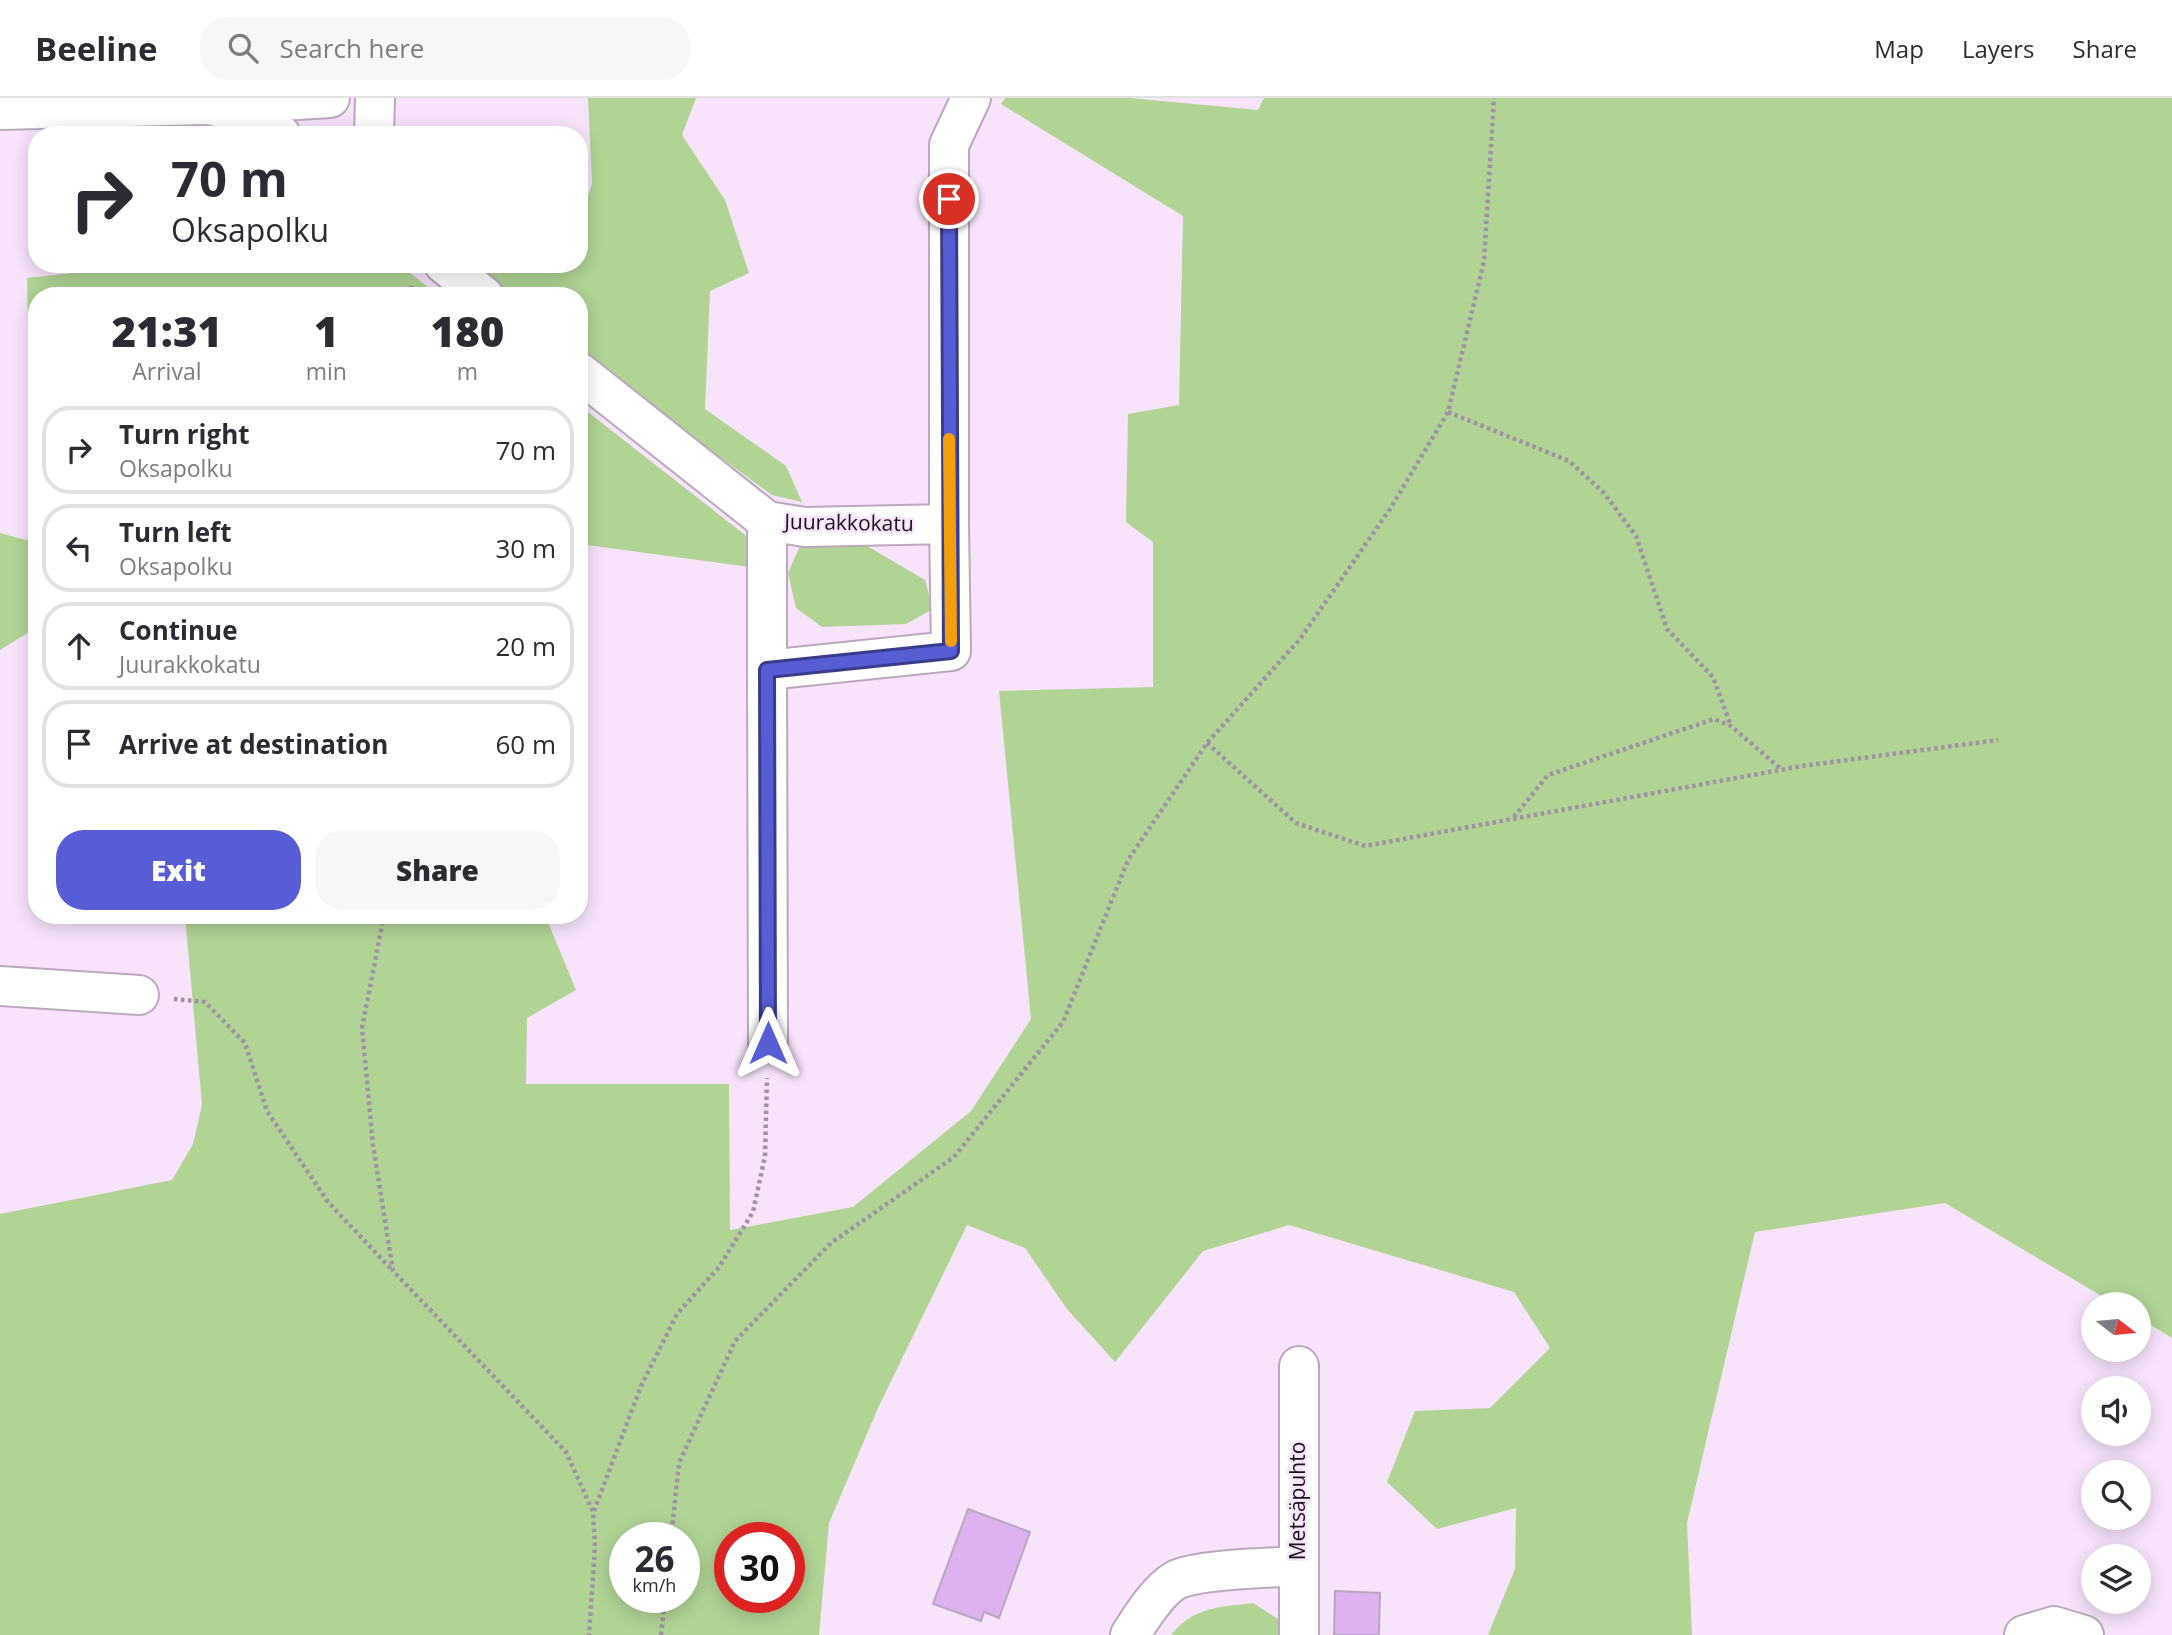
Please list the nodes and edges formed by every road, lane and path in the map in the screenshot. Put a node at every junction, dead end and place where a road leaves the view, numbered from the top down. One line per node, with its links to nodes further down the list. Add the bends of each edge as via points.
1 (330, 98): 5 (street)
2 (375, 98): 8 (street)
3 (971, 98): 14 (street, via 949,145)
4 (1494, 98): 12 (path, via 1484,261)
5 (209, 105): 6 (street); 7 (street, via 259,117)
6 (0, 110)
7 (270, 126)
8 (373, 126)
9 (455, 273): 10 (street)
10 (473, 287)
11 (588, 379): 13 (street, Juurakkokatu)
12 (1448, 412): 16 (path, via 1569,461 1604,494 1636,536 1667,629 1713,677); 18 (path, via 1391,509 1300,639)
13 (767, 521): 14 (street, Juurakkokatu, via 805,527); 15 (street)
14 (949, 524): 15 (street, via 951,651)
15 (767, 670): 24 (street)
16 (1731, 726): 19 (path); 20 (path, via 1714,719 1548,775)
17 (1998, 740): 19 (path)
18 (1208, 743): 20 (path, via 1297,823 1365,846); 28 (path, via 1128,860 1063,1022 954,1157 831,1243 736,1341 679,1463)
19 (1782, 770): 20 (path)
20 (1513, 819)
21 (382, 924): 25 (path, via 362,1028 373,1145)
22 (0, 986): 23 (street)
23 (139, 995): 25 (path, via 205,1002 245,1043 267,1111 328,1202)
24 (768, 1043): 27 (path, via 765,1156 753,1212 719,1267 677,1314 641,1386)
25 (393, 1271): 27 (path, via 566,1452)
26 (1299, 1366): 29 (street, Metsäpuhto)
27 (593, 1512): 31 (path)
28 (673, 1522)
29 (1297, 1566): 33 (street, via 1176,1580 1146,1609); 34 (street, Metsäpuhto)
30 (663, 1613): 32 (path)
31 (589, 1635)
32 (661, 1635)
33 (1130, 1635)
34 (1299, 1635)
35 (2025, 1635): 36 (street, via 2054,1626)
36 (2084, 1635)

